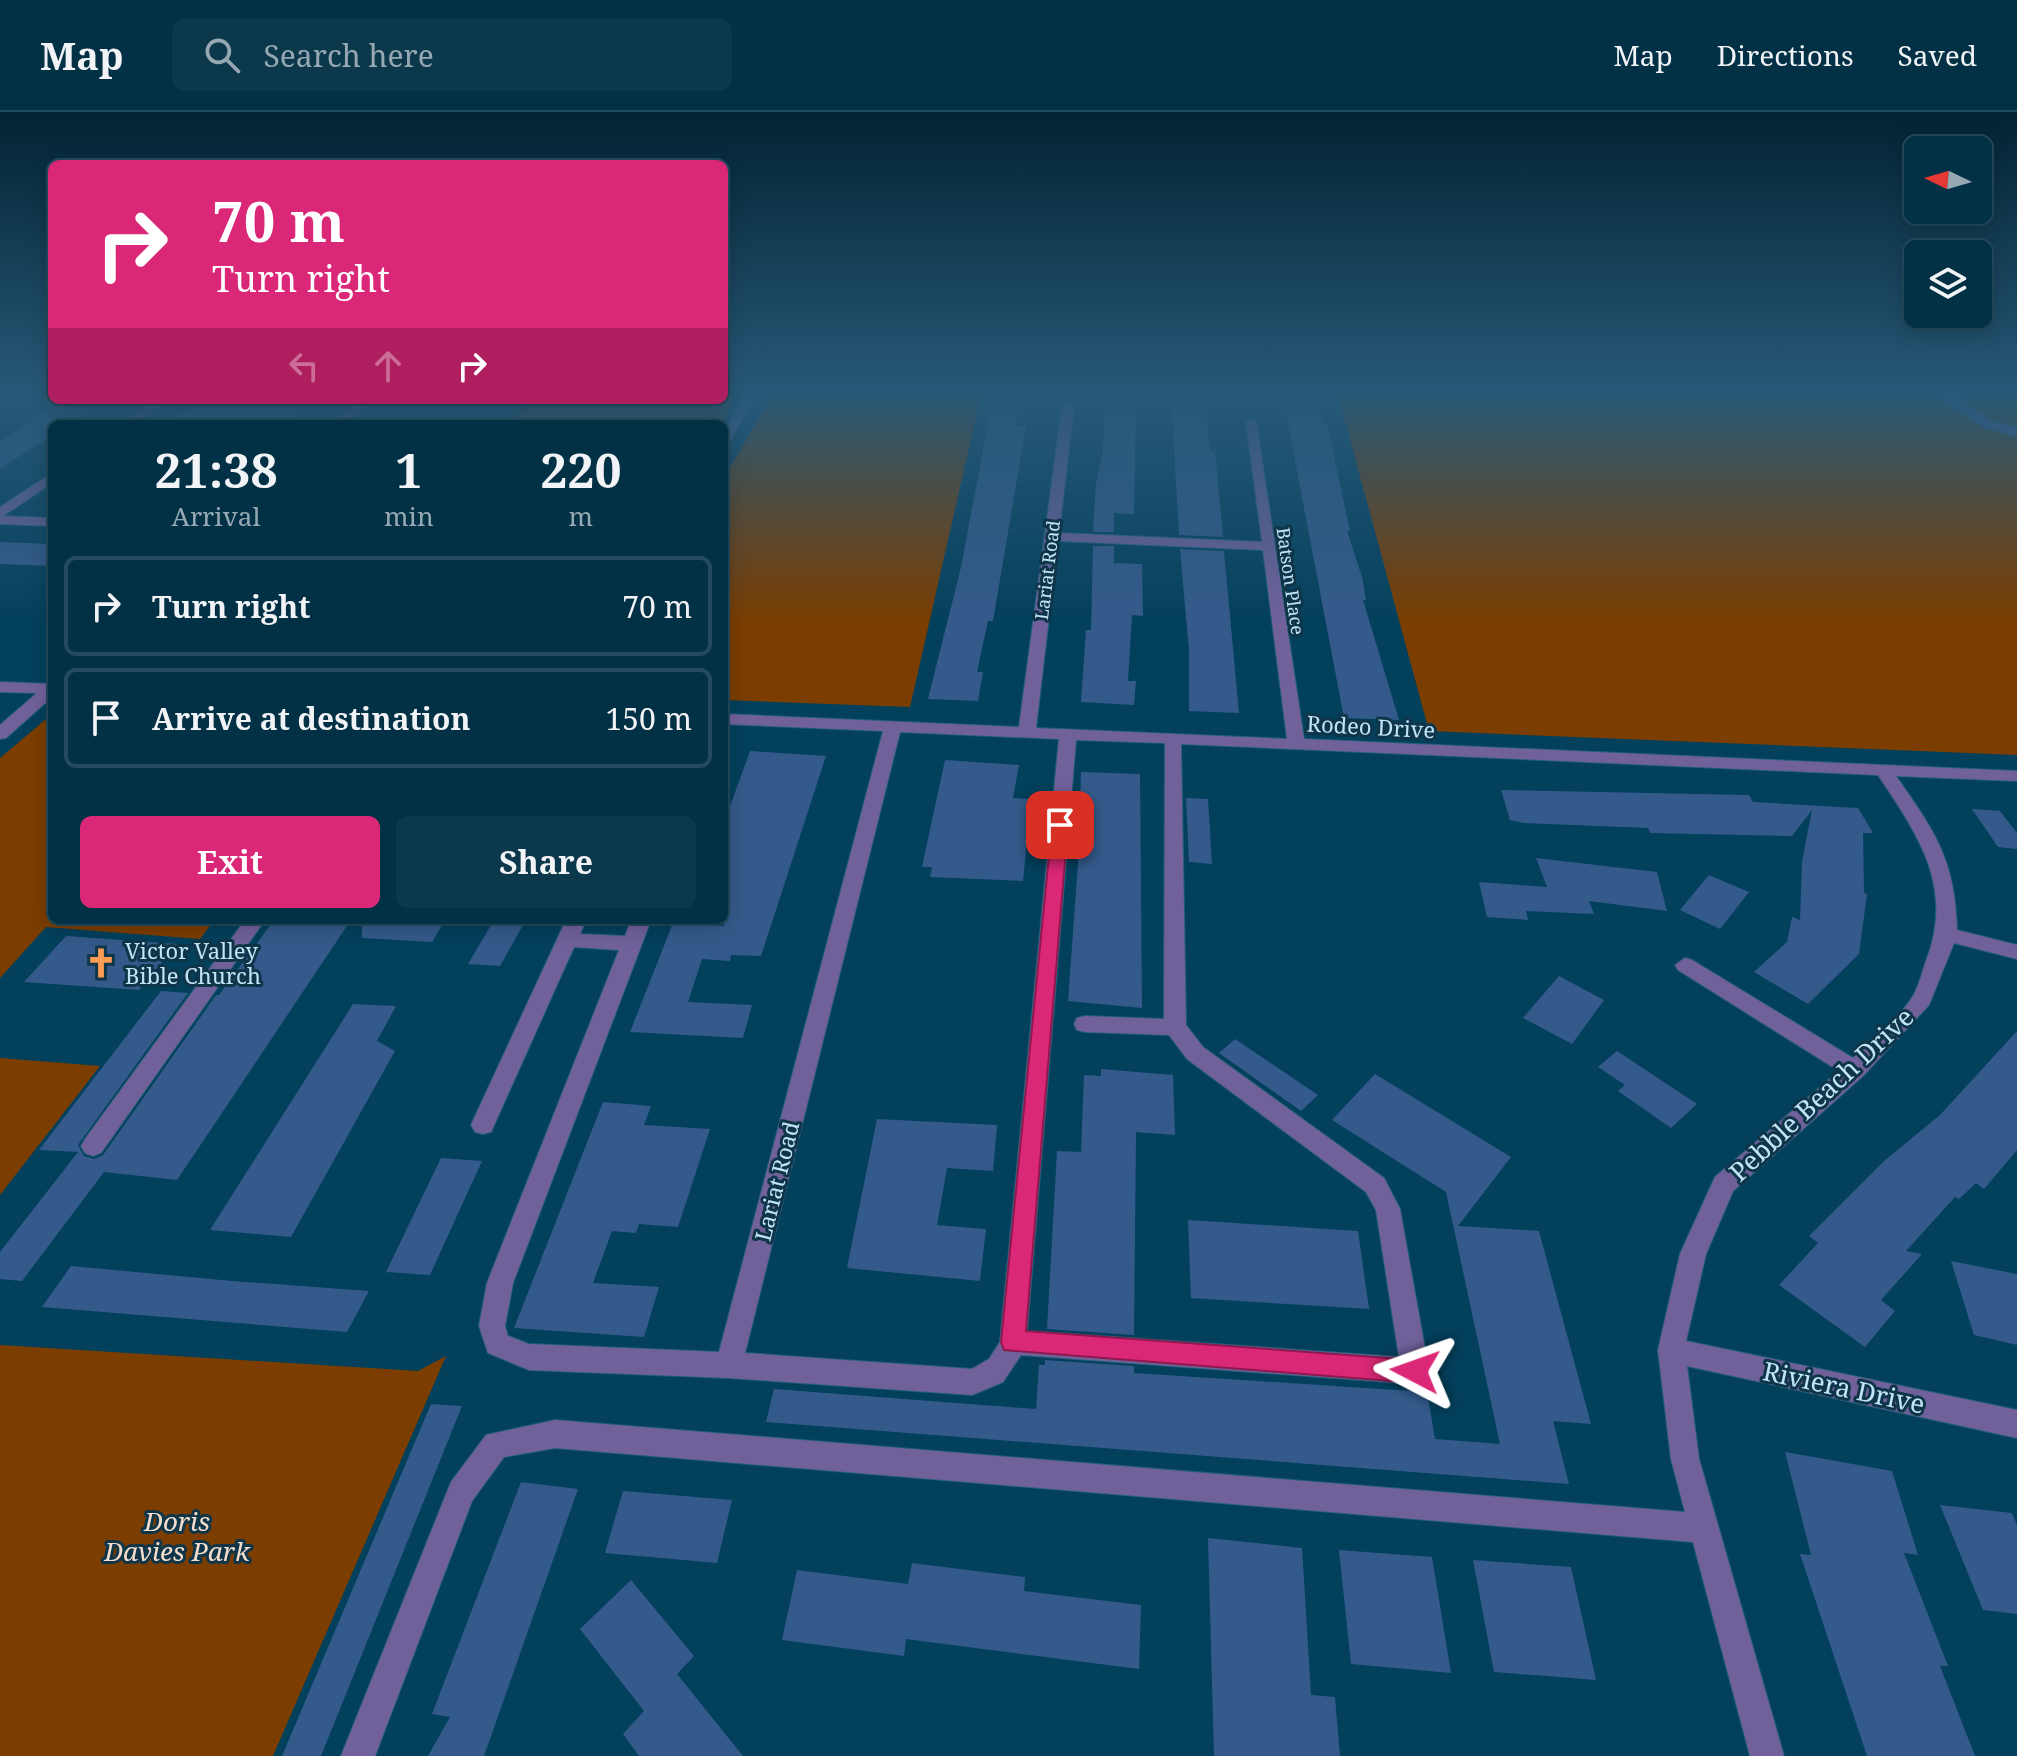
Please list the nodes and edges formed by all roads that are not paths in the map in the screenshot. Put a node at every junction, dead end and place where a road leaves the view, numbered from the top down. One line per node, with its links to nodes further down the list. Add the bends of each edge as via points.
1 (1060, 472): 7 (street, Lariat Road)
2 (1258, 472): 8 (street, Batson Place)
3 (48, 480): 4 (street)
4 (0, 513)
5 (0, 520): 6 (street)
6 (48, 522)
7 (1051, 537): 8 (street); 13 (street, Lariat Road)
8 (1268, 546): 17 (street, Batson Place)
9 (48, 686): 10 (street); 14 (street)
10 (0, 687)
11 (728, 723): 12 (street, Rodeo Drive)
12 (893, 726): 13 (street, Rodeo Drive); 34 (street, Lariat Road)
13 (1027, 732): 15 (street, Rodeo Drive)
14 (0, 734)
15 (1068, 734): 16 (street, Rodeo Drive); 33 (street)
16 (1173, 739): 17 (street, Rodeo Drive); 28 (street)
17 (1296, 744): 18 (street, Rodeo Drive)
18 (1883, 770): 19 (street, Rodeo Drive); 23 (street, Pebble Beach Drive, via 1938,859)
19 (2017, 776)
20 (252, 924): 31 (street)
21 (640, 924): 24 (street)
22 (572, 930): 24 (street); 30 (street)
23 (1947, 934): 25 (street); 29 (street, Pebble Beach Drive, via 1922,1000)
24 (632, 944): 34 (street, via 500,1283 494,1335 497,1344 529,1357)
25 (2017, 952)
26 (1685, 965): 29 (street)
27 (1085, 1024): 28 (street)
28 (1175, 1027): 33 (street, via 1195,1053 1375,1185 1388,1209 1415,1371 1051,1345)
29 (1855, 1070): 32 (street, Pebble Beach Drive, via 1724,1184 1693,1254)
30 (483, 1125)
31 (93, 1146)
32 (1671, 1350): 35 (street, Riviera Drive); 36 (street, Pebble Beach Drive, via 1685,1459)
33 (1007, 1353): 34 (street, via 985,1381 972,1382)
34 (729, 1365)
35 (2017, 1424)
36 (1704, 1528): 37 (street, via 555,1434 496,1445 461,1492); 38 (street, Pebble Beach Drive)
37 (358, 1756)
38 (1767, 1756)

